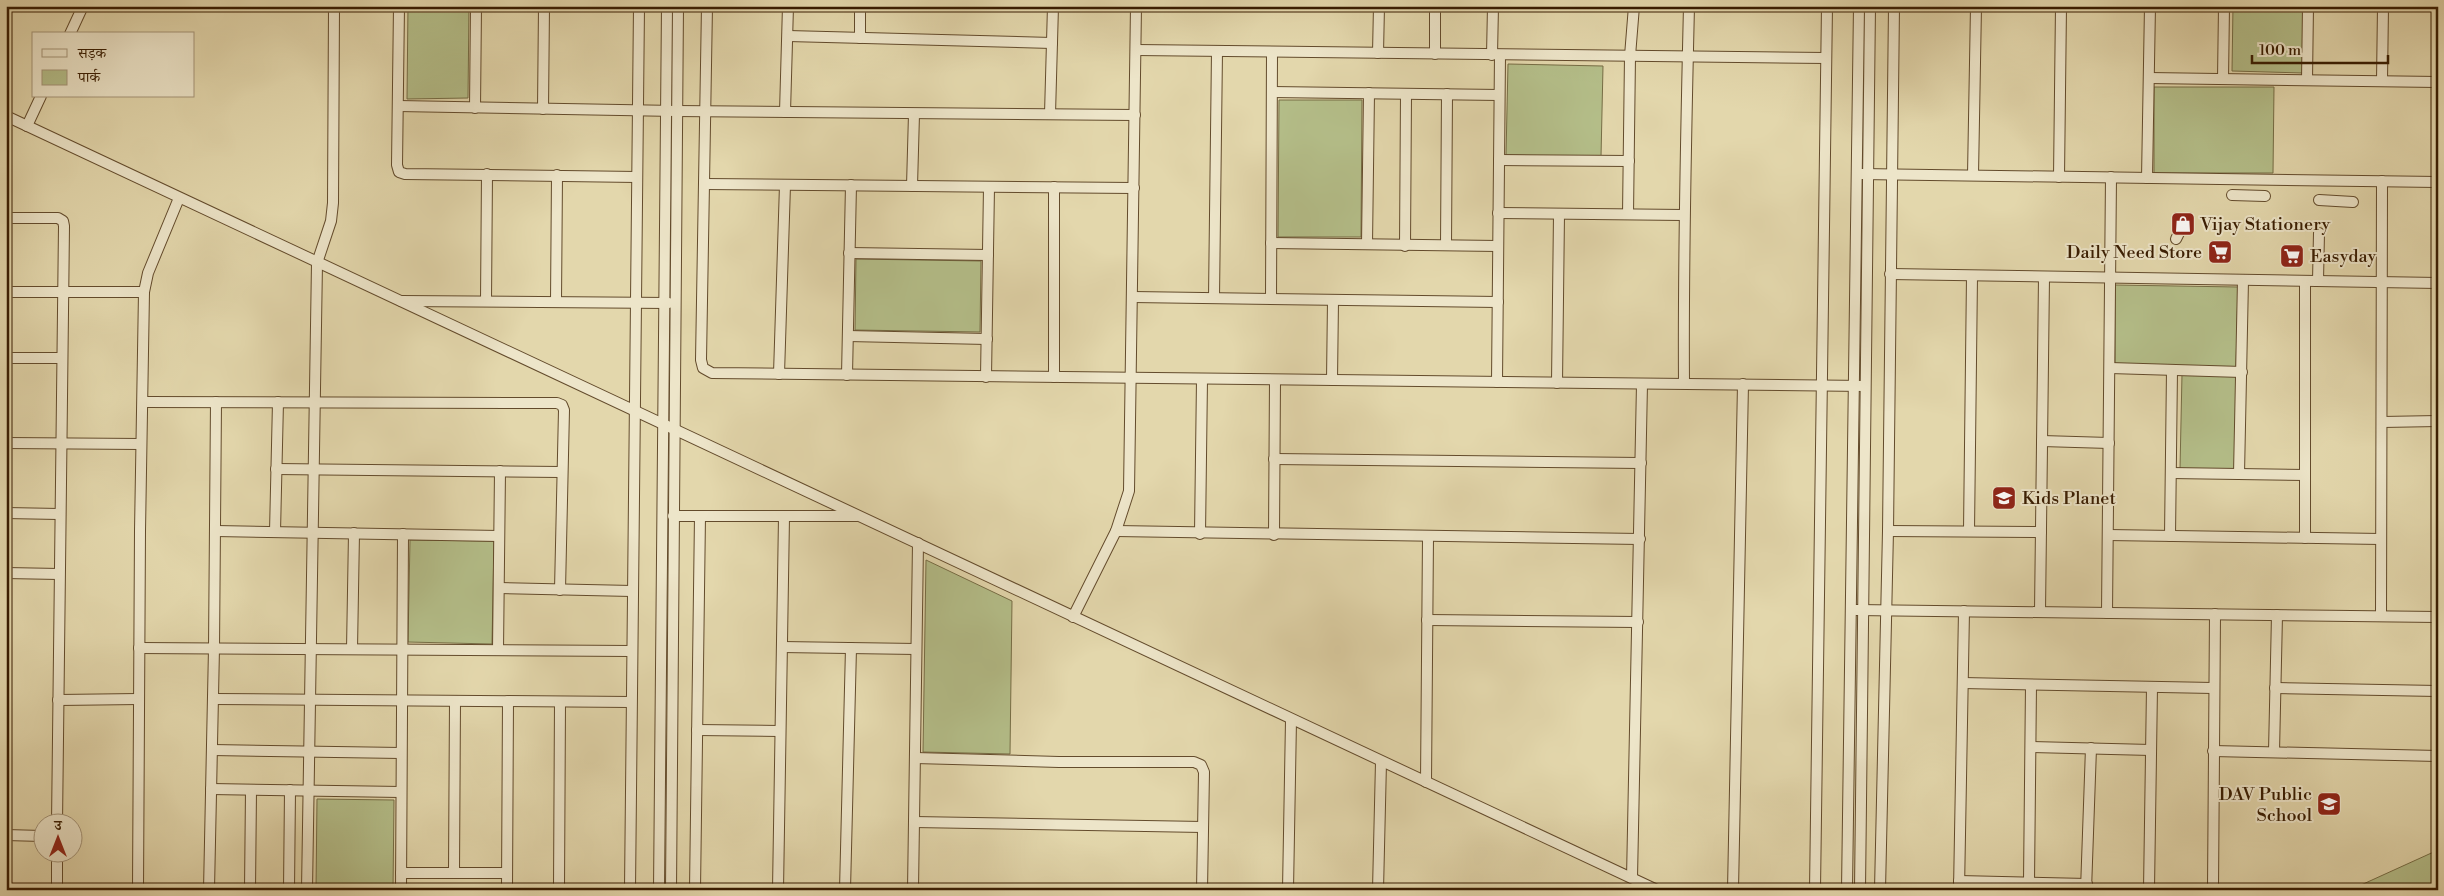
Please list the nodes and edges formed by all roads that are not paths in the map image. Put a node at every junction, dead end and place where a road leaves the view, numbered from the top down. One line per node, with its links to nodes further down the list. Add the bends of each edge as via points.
1 (83, 6): 29 (street)
2 (334, 6): 104 (street, via 333,203 331,221)
3 (399, 6): 53 (street)
4 (476, 6): 54 (street)
5 (544, 6): 55 (street)
6 (639, 6): 56 (street)
7 (667, 6): 57 (street)
8 (678, 6): 57 (street)
9 (707, 6): 58 (street)
10 (788, 6): 30 (street)
11 (860, 6): 31 (street)
12 (1052, 6): 32 (street)
13 (1136, 6): 33 (street)
14 (1379, 6): 36 (street)
15 (1435, 6): 37 (street)
16 (1493, 6): 39 (street)
17 (1634, 6): 40 (street)
18 (1688, 6): 38 (street)
19 (1827, 6): 41 (street)
20 (1859, 6): 68 (street)
21 (1870, 6): 69 (street)
22 (1894, 6): 70 (street)
23 (1976, 6): 72 (street)
24 (2061, 6): 73 (street)
25 (2150, 6): 42 (street)
26 (2224, 6): 43 (street)
27 (2308, 6): 44 (street)
28 (2384, 6): 45 (street)
29 (71, 32)
30 (788, 36): 31 (street); 59 (street)
31 (860, 38): 32 (street)
32 (1052, 43): 61 (street)
33 (1136, 50): 34 (street); 62 (street)
34 (1217, 51): 35 (street); 118 (street)
35 (1272, 52): 36 (street); 47 (street)
36 (1378, 53): 37 (street)
37 (1435, 54): 39 (street)
38 (1687, 54): 40 (street); 41 (street); 94 (street, via 1687,172)
39 (1496, 55): 40 (street); 51 (street)
40 (1630, 56): 66 (street)
41 (1826, 58): 147 (street)
42 (2149, 78): 43 (street); 76 (street)
43 (2223, 79): 44 (street)
44 (2306, 80): 45 (street)
45 (2382, 81): 46 (street)
46 (2438, 82)
47 (1272, 92): 48 (street); 97 (street)
48 (1369, 93): 49 (street); 98 (street)
49 (1406, 94): 50 (street); 100 (street)
50 (1447, 94): 51 (street); 99 (street)
51 (1499, 95): 65 (street)
52 (40, 98): 64 (street)
53 (398, 106): 54 (street); 67 (street, via 399,172)
54 (476, 108): 55 (street)
55 (544, 109): 56 (street)
56 (638, 111): 57 (street); 74 (street)
57 (671, 111): 58 (street); 126 (street)
58 (705, 111): 59 (street); 79 (street)
59 (785, 112): 60 (street)
60 (914, 114): 61 (street); 82 (street)
61 (1050, 114): 62 (street)
62 (1135, 115): 85 (street)
63 (6, 116): 64 (street)
64 (27, 126): 88 (street)
65 (1499, 160): 66 (street); 91 (street)
66 (1629, 161): 93 (street)
67 (488, 174): 71 (street); 122 (street)
68 (1856, 174): 69 (street); 148 (street)
69 (1868, 174): 70 (street); 149 (street)
70 (1891, 174): 72 (street); 105 (street)
71 (557, 175): 74 (street); 123 (street)
72 (1973, 175): 73 (street)
73 (2058, 176): 75 (street)
74 (637, 177): 125 (street)
75 (2112, 177): 76 (street); 108 (street)
76 (2147, 178): 77 (street)
77 (2382, 181): 78 (street); 112 (street)
78 (2438, 182)
79 (704, 184): 80 (street); 134 (street, via 701,360 704,368 712,373)
80 (785, 185): 81 (street); 134 (street)
81 (850, 185): 82 (street); 102 (street)
82 (912, 186): 83 (street)
83 (989, 187): 84 (street); 103 (street)
84 (1054, 188): 85 (street); 137 (street)
85 (1134, 188): 117 (street)
86 (2232, 195): 87 (street)
87 (2265, 196)
88 (179, 198): 104 (street); 115 (street, via 148,273)
89 (2319, 200): 90 (street)
90 (2353, 202)
91 (1498, 212): 92 (street); 101 (street)
92 (1559, 214): 93 (street); 143 (street)
93 (1628, 214): 94 (street)
94 (1683, 215): 144 (street)
95 (6, 218): 116 (street, via 63,220)
96 (2318, 233): 111 (street)
97 (1271, 243): 98 (street); 119 (street)
98 (1367, 244): 100 (street)
99 (1446, 245): 100 (street); 101 (street)
100 (1405, 246)
101 (1498, 246): 124 (street)
102 (850, 253): 103 (street); 127 (street)
103 (988, 254): 128 (street)
104 (317, 263): 121 (street); 153 (street)
105 (1890, 274): 106 (street); 183 (street)
106 (1972, 276): 107 (street); 186 (street)
107 (2044, 277): 108 (street); 159 (street)
108 (2110, 278): 109 (street); 131 (street)
109 (2244, 280): 110 (street); 133 (street)
110 (2306, 281): 111 (street); 172 (street)
111 (2318, 281): 112 (street)
112 (2382, 282): 113 (street); 156 (street)
113 (2438, 283)
114 (6, 292): 116 (street)
115 (144, 292): 116 (street); 150 (street)
116 (64, 293): 130 (street)
117 (1133, 297): 118 (street); 138 (street)
118 (1214, 298): 119 (street)
119 (1271, 299): 120 (street)
120 (1333, 300): 124 (street); 141 (street)
121 (398, 301): 122 (street); 154 (street)
122 (486, 301): 123 (street)
123 (556, 302): 125 (street)
124 (1498, 302): 142 (street)
125 (635, 303): 126 (street); 154 (street)
126 (669, 303): 157 (street); 158 (street)
127 (848, 336): 128 (street); 135 (street)
128 (987, 339): 136 (street)
129 (6, 358): 130 (street)
130 (61, 358): 162 (street)
131 (2110, 368): 132 (street); 161 (street)
132 (2172, 370): 133 (street); 170 (street)
133 (2242, 372): 171 (street)
134 (780, 374): 135 (street)
135 (847, 375): 136 (street)
136 (986, 376): 137 (street)
137 (1054, 377): 138 (street)
138 (1132, 378): 139 (street); 182 (street, via 1129,491)
139 (1202, 379): 140 (street); 190 (street)
140 (1276, 380): 141 (street); 164 (street)
141 (1332, 380): 142 (street)
142 (1497, 382): 143 (street)
143 (1557, 383): 145 (street)
144 (1684, 383): 145 (street); 146 (street)
145 (1642, 384): 165 (street)
146 (1743, 384): 147 (street); 296 (street)
147 (1824, 386): 148 (street); 297 (street)
148 (1854, 386): 149 (street); 205 (street)
149 (1866, 386): 206 (street)
150 (143, 402): 151 (street); 163 (street)
151 (216, 402): 152 (street); 181 (street)
152 (278, 402): 153 (street); 166 (street)
153 (315, 402): 167 (street); 169 (street, via 557,403 564,410)
154 (635, 411): 157 (street); 204 (street)
155 (2438, 421): 156 (street)
156 (2382, 422): 198 (street)
157 (662, 423): 158 (street); 173 (street)
158 (673, 428): 174 (street); 179 (street)
159 (2042, 441): 161 (street); 187 (street)
160 (6, 443): 162 (street)
161 (2109, 443): 192 (street)
162 (61, 444): 163 (street); 176 (street)
163 (141, 444): 219 (street)
164 (1274, 459): 165 (street); 191 (street)
165 (1641, 464): 197 (street)
166 (276, 469): 167 (street); 184 (street)
167 (314, 469): 168 (street); 185 (street)
168 (500, 471): 169 (street); 193 (street)
169 (562, 472): 203 (street)
170 (2171, 473): 171 (street); 194 (street)
171 (2239, 474): 172 (street)
172 (2305, 476): 196 (street)
173 (662, 498): 174 (street); 286 (street)
174 (673, 498): 177 (street)
175 (6, 513): 176 (street)
176 (59, 514): 201 (street)
177 (673, 516): 178 (street); 287 (street)
178 (700, 516): 180 (street); 244 (street)
179 (861, 516): 180 (street); 199 (street)
180 (784, 517): 218 (street)
181 (216, 530): 184 (street); 220 (street)
182 (1116, 531): 190 (street); 214 (street)
183 (1888, 531): 186 (street); 207 (street)
184 (275, 532): 185 (street)
185 (314, 532): 188 (street); 222 (street)
186 (1970, 532): 187 (street)
187 (2041, 532): 209 (street)
188 (354, 533): 189 (street); 223 (street)
189 (403, 534): 193 (street); 224 (street)
190 (1200, 534): 191 (street)
191 (1274, 535): 195 (street)
192 (2108, 535): 194 (street); 210 (street)
193 (499, 536): 202 (street)
194 (2170, 536): 196 (street)
195 (1428, 537): 197 (street); 216 (street)
196 (2304, 538): 198 (street)
197 (1640, 539): 217 (street)
198 (2381, 540): 213 (street)
199 (918, 543): 214 (street); 225 (street)
200 (6, 574): 201 (street)
201 (59, 574): 236 (street)
202 (499, 588): 203 (street); 226 (street)
203 (560, 590): 204 (street)
204 (632, 591): 227 (street)
205 (1851, 610): 206 (street); 298 (street)
206 (1863, 610): 207 (street); 299 (street)
207 (1886, 610): 208 (street); 300 (street)
208 (1964, 611): 209 (street); 228 (street)
209 (2040, 612): 210 (street)
210 (2107, 613): 211 (street)
211 (2215, 614): 212 (street); 231 (street)
212 (2277, 615): 213 (street); 232 (street)
213 (2381, 616): 215 (street)
214 (1073, 617): 243 (street)
215 (2438, 617)
216 (1427, 620): 217 (street); 257 (street)
217 (1638, 622): 272 (street)
218 (782, 647): 221 (street); 245 (street)
219 (140, 648): 220 (street); 234 (street)
220 (214, 648): 222 (street); 235 (street)
221 (851, 648): 225 (street); 290 (street)
222 (312, 649): 223 (street); 237 (street)
223 (352, 649): 224 (street)
224 (402, 649): 226 (street); 238 (street)
225 (916, 649): 255 (street)
226 (498, 650): 227 (street)
227 (632, 650): 242 (street)
228 (1963, 683): 229 (street); 274 (street)
229 (2031, 685): 230 (street); 246 (street)
230 (2152, 687): 231 (street); 249 (street)
231 (2214, 688): 250 (street)
232 (2276, 688): 233 (street); 252 (street)
233 (2438, 691)
234 (139, 699): 236 (street); 277 (street)
235 (213, 699): 237 (street); 248 (street)
236 (58, 700): 263 (street)
237 (311, 700): 238 (street); 251 (street)
238 (402, 700): 239 (street); 253 (street)
239 (455, 701): 240 (street); 270 (street)
240 (508, 701): 241 (street); 271 (street)
241 (560, 702): 242 (street); 284 (street)
242 (631, 702): 285 (street)
243 (1290, 720): 256 (street); 293 (street)
244 (697, 730): 245 (street); 288 (street)
245 (780, 731): 289 (street)
246 (2031, 747): 247 (street); 273 (street)
247 (2091, 748): 249 (street); 275 (street)
248 (212, 750): 251 (street); 258 (street)
249 (2151, 750): 301 (street)
250 (2213, 751): 252 (street); 302 (street)
251 (310, 752): 253 (street); 261 (street)
252 (2274, 752): 254 (street)
253 (402, 753): 262 (street)
254 (2438, 756)
255 (915, 758): 264 (street); 265 (street, via 1194,762 1201,765 1204,772)
256 (1381, 762): 257 (street); 294 (street)
257 (1426, 782): 272 (street)
258 (211, 789): 259 (street); 278 (street)
259 (251, 790): 260 (street); 279 (street)
260 (290, 790): 261 (street); 280 (street)
261 (309, 790): 262 (street); 281 (street)
262 (401, 792): 269 (street)
263 (57, 814)
264 (914, 822): 265 (street); 291 (street)
265 (1203, 827): 292 (street)
266 (6, 835): 267 (street)
267 (32, 836)
268 (57, 864): 276 (street)
269 (401, 872): 270 (street); 282 (street)
270 (454, 873): 271 (street)
271 (507, 873): 283 (street)
272 (1632, 878): 295 (street)
273 (2030, 882): 274 (street); 275 (street)
274 (1959, 885)
275 (2087, 887)
276 (57, 890)
277 (138, 890)
278 (209, 890)
279 (250, 890)
280 (289, 890)
281 (307, 890)
282 (400, 890)
283 (507, 890)
284 (559, 890)
285 (630, 890)
286 (659, 890)
287 (671, 890)
288 (695, 890)
289 (778, 890)
290 (845, 890)
291 (913, 890)
292 (1202, 890)
293 (1288, 890)
294 (1378, 890)
295 (1657, 890)
296 (1732, 890)
297 (1815, 890)
298 (1847, 890)
299 (1860, 890)
300 (1880, 890)
301 (2149, 890)
302 (2214, 890)

